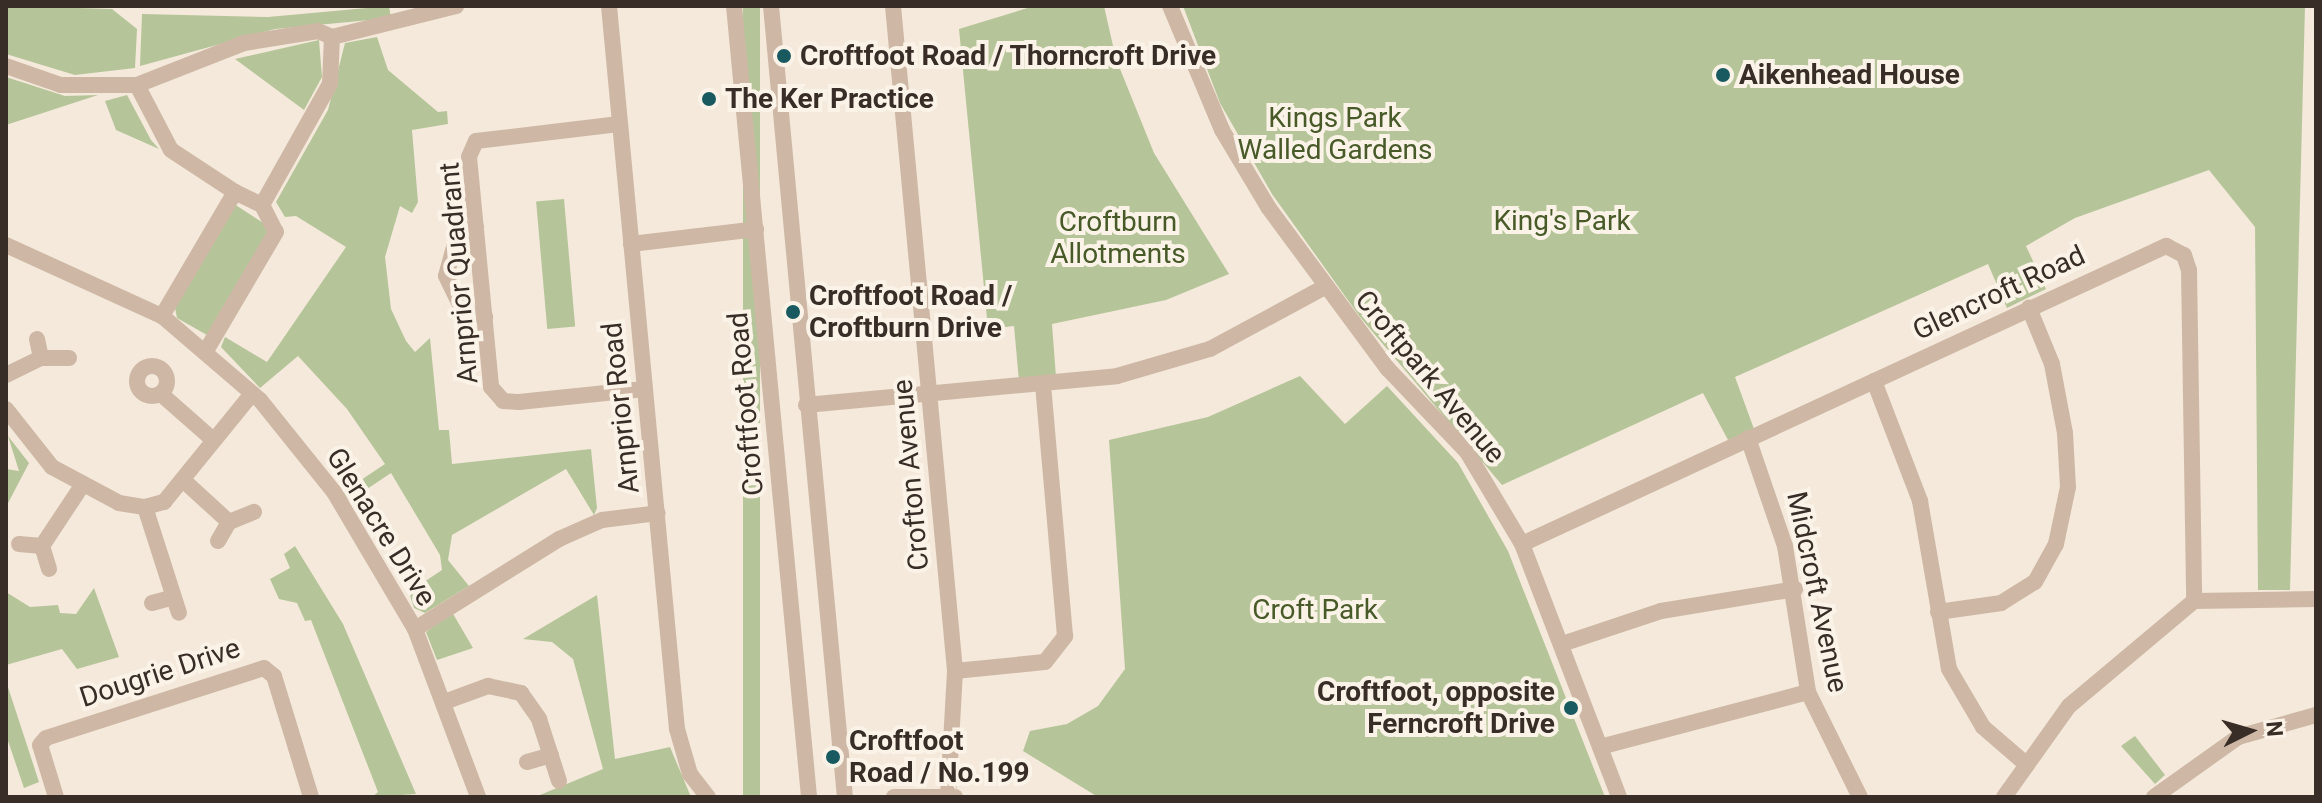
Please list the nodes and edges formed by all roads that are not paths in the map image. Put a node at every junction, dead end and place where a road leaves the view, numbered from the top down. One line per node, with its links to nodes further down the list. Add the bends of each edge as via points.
1 (456, 6): 7 (street)
2 (609, 6): 10 (street, Arnprior Road)
3 (734, 6): 14 (street, Croftfoot Road)
4 (771, 6): 32 (street)
5 (893, 6): 31 (street, Crofton Avenue)
6 (1170, 6): 17 (street, Croftpark Avenue, via 1222,130)
7 (332, 37): 9 (street, via 318,31 244,43); 12 (street, via 330,84)
8 (6, 66): 9 (street, via 61,85)
9 (137, 85): 11 (street, via 171,150)
10 (619, 124): 13 (street, Arnprior Quadrant, via 476,141 469,157); 15 (street, Arnprior Road)
11 (235, 192): 12 (street); 19 (street)
12 (262, 205): 22 (street, via 276,232)
13 (476, 227): 20 (street, Arnprior Quadrant); 20 (street, via 457,236 446,276 463,311)
14 (756, 229): 15 (street); 68 (street, Croftfoot Road)
15 (631, 244): 28 (street, Arnprior Road)
16 (6, 245): 19 (street, Glenacre Drive)
17 (1323, 288): 27 (street, via 1210,349 1117,376); 44 (street, Croftpark Avenue, via 1467,452)
18 (2029, 308): 26 (street, Glencroft Road); 49 (street, Glencroft Road, via 2157,248 2178,249 2188,261); 51 (street, via 2052,364 2065,433 2068,487 2056,544 2035,582 2001,603)
19 (162, 316): 22 (street, Glenacre Drive)
20 (485, 317): 28 (street, Arnprior Quadrant, via 491,387 503,401)
21 (37, 339): 23 (street)
22 (207, 349): 30 (street, Glenacre Drive)
23 (41, 358): 24 (street); 25 (street)
24 (69, 358)
25 (6, 375)
26 (1874, 381): 35 (street, Glencroft Road); 51 (street, via 1920,501)
27 (1043, 384): 31 (street); 54 (street, via 1065,636 1045,662)
28 (644, 389): 40 (street, Arnprior Road)
29 (161, 394): 34 (street)
30 (251, 395): 34 (street); 52 (street, Glenacre Drive, via 334,492)
31 (929, 395): 32 (street); 54 (street, Crofton Avenue)
32 (806, 405): 69 (street)
33 (6, 409): 37 (street, via 52,467)
34 (211, 438): 36 (street)
35 (1748, 438): 44 (street, Glencroft Road); 47 (street, Midcroft Avenue, via 1771,492)
36 (183, 480): 38 (street, via 164,502); 41 (street)
37 (83, 484): 38 (street); 45 (street)
38 (145, 507): 50 (street, via 175,606)
39 (254, 512): 41 (street)
40 (658, 513): 52 (street, via 602,520 559,539); 67 (street, Arnprior Road, via 677,729 690,774)
41 (229, 522): 42 (street)
42 (218, 541)
43 (19, 544): 45 (street)
44 (1522, 544): 53 (street, Croftpark Avenue)
45 (42, 546): 46 (street)
46 (49, 569)
47 (1795, 589): 53 (street, via 1661,611); 55 (street, Midcroft Avenue)
48 (2316, 599): 49 (street)
49 (2194, 601): 61 (street, via 2069,706)
50 (152, 603)
51 (1938, 612): 61 (street, via 1949,669 1967,706)
52 (415, 629): 56 (street, Glenacre Drive)
53 (1562, 644): 58 (street, Croftpark Avenue)
54 (955, 671): 63 (street, Crofton Avenue)
55 (1808, 692): 58 (street); 72 (street, Midcroft Avenue)
56 (447, 701): 59 (street, via 488,686 521,693); 66 (street, Glenacre Drive)
57 (2316, 715): 74 (street, via 2238,737)
58 (1600, 747): 71 (street, Croftpark Avenue)
59 (551, 755): 60 (street); 62 (street)
60 (527, 762)
61 (2027, 765): 73 (street)
62 (559, 781)
63 (951, 796): 70 (street)
64 (56, 797): 65 (street, Dougrie Drive, via 40,745 46,738 264,668 274,676)
65 (311, 797)
66 (478, 797)
67 (708, 797)
68 (809, 797)
69 (845, 797)
70 (894, 797)
71 (1619, 797)
72 (1860, 797)
73 (2004, 797)
74 (2154, 797)

